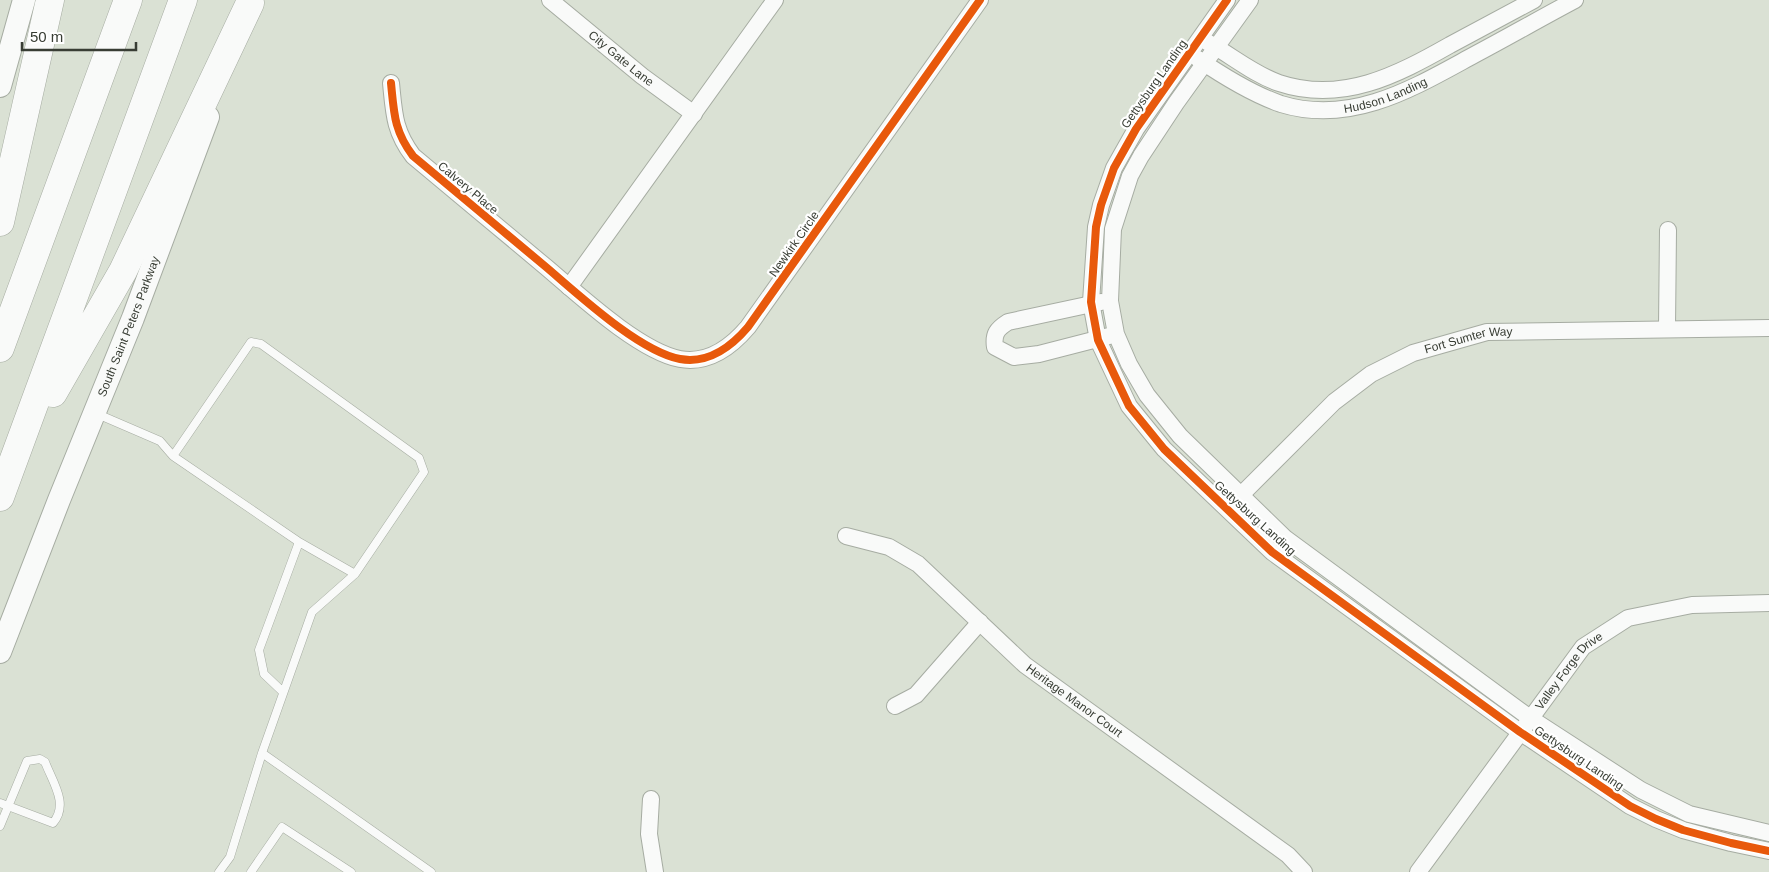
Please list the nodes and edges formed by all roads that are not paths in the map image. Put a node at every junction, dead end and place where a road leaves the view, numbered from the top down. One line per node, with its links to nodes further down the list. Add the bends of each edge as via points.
1 (24, 0): 17 (main road)
2 (50, 0): 20 (highway)
3 (128, 0): 29 (highway)
4 (183, 0): 32 (highway)
5 (550, 0): 19 (street, City Gate Lane)
6 (775, 0): 19 (street)
7 (980, 0): 22 (street, Newkirk Circle, via 734,343 715,355 680,359 640,341)
8 (1227, 0): 13 (street, Gettysburg Landing)
9 (1250, 0): 14 (street, Gettysburg Landing)
10 (1534, 0): 14 (street, Hudson Landing, via 1406,70 1382,80 1332,91 1306,90 1277,82)
11 (1575, 0): 16 (street, Hudson Landing, via 1412,89 1363,107 1336,110 1283,104)
12 (251, 2): 30 (main road, South Saint Peters Parkway, via 133,318); 32 (highway, via 123,271)
13 (1200, 38): 14 (street, Hudson Landing); 15 (street, Gettysburg Landing)
14 (1216, 47): 16 (street, Gettysburg Landing)
15 (1190, 54): 16 (street, Hudson Landing); 23 (street, Gettysburg Landing, via 1136,129 1114,168 1096,227)
16 (1205, 64): 24 (street, Gettysburg Landing, via 1130,176 1113,230)
17 (1, 82)
18 (391, 83): 22 (street, Calvery Place, via 396,126 412,156)
19 (694, 114): 22 (street)
20 (0, 222)
21 (1668, 230): 25 (street)
22 (570, 287)
23 (1091, 302): 24 (street); 28 (street, Gettysburg Landing); 28 (street, via 1008,322 998,328 995,347 1014,357)
24 (1110, 302): 27 (street, Gettysburg Landing)
25 (1667, 328): 26 (street, Fort Sumter Way); 33 (street, Fort Sumter Way, via 1487,332 1413,354 1371,374 1334,402)
26 (1769, 328)
27 (1116, 334): 28 (street); 33 (street, Gettysburg Landing, via 1147,395 1180,436)
28 (1098, 340): 35 (street, Gettysburg Landing, via 1129,406 1145,428)
29 (0, 348)
30 (93, 413): 31 (lane, via 160,441); 41 (main road, South Saint Peters Parkway)
31 (172, 456): 37 (lane); 38 (lane, via 251,342 261,344 419,458 424,472)
32 (13, 461): 34 (highway)
33 (1242, 494): 35 (street, Fort Sumter Way); 44 (street, Gettysburg Landing, via 1285,538)
34 (0, 497)
35 (1227, 509): 45 (street, Gettysburg Landing, via 1272,552)
36 (846, 536): 40 (street, Heritage Manor Court, via 889,547 918,564)
37 (299, 542): 38 (lane); 42 (lane, via 259,650 264,674)
38 (355, 574): 42 (lane, via 312,612)
39 (1769, 603): 44 (street, Valley Forge Drive, via 1692,605 1628,618 1583,647)
40 (980, 622): 43 (street, via 916,695); 58 (street, Heritage Manor Court, via 1025,665 1288,855)
41 (0, 652)
42 (283, 692): 46 (lane)
43 (895, 706)
44 (1530, 718): 45 (street, Valley Forge Drive); 51 (street, Gettysburg Landing, via 1641,790 1689,814)
45 (1520, 732): 52 (street, Gettysburg Landing, via 1630,806 1656,819 1683,830); 59 (street, Valley Forge Drive)
46 (262, 753): 53 (lane); 56 (lane)
47 (651, 799): 57 (street, via 649,834)
48 (0, 803): 49 (lane)
49 (8, 806): 49 (lane, via 52,823 59,815 62,805 40,759 27,761); 50 (lane)
50 (0, 826)
51 (1769, 833)
52 (1769, 850)
53 (224, 870)
54 (251, 872): 55 (lane, via 282,827)
55 (351, 872)
56 (431, 872)
57 (655, 872)
58 (1304, 872)
59 (1418, 872)

